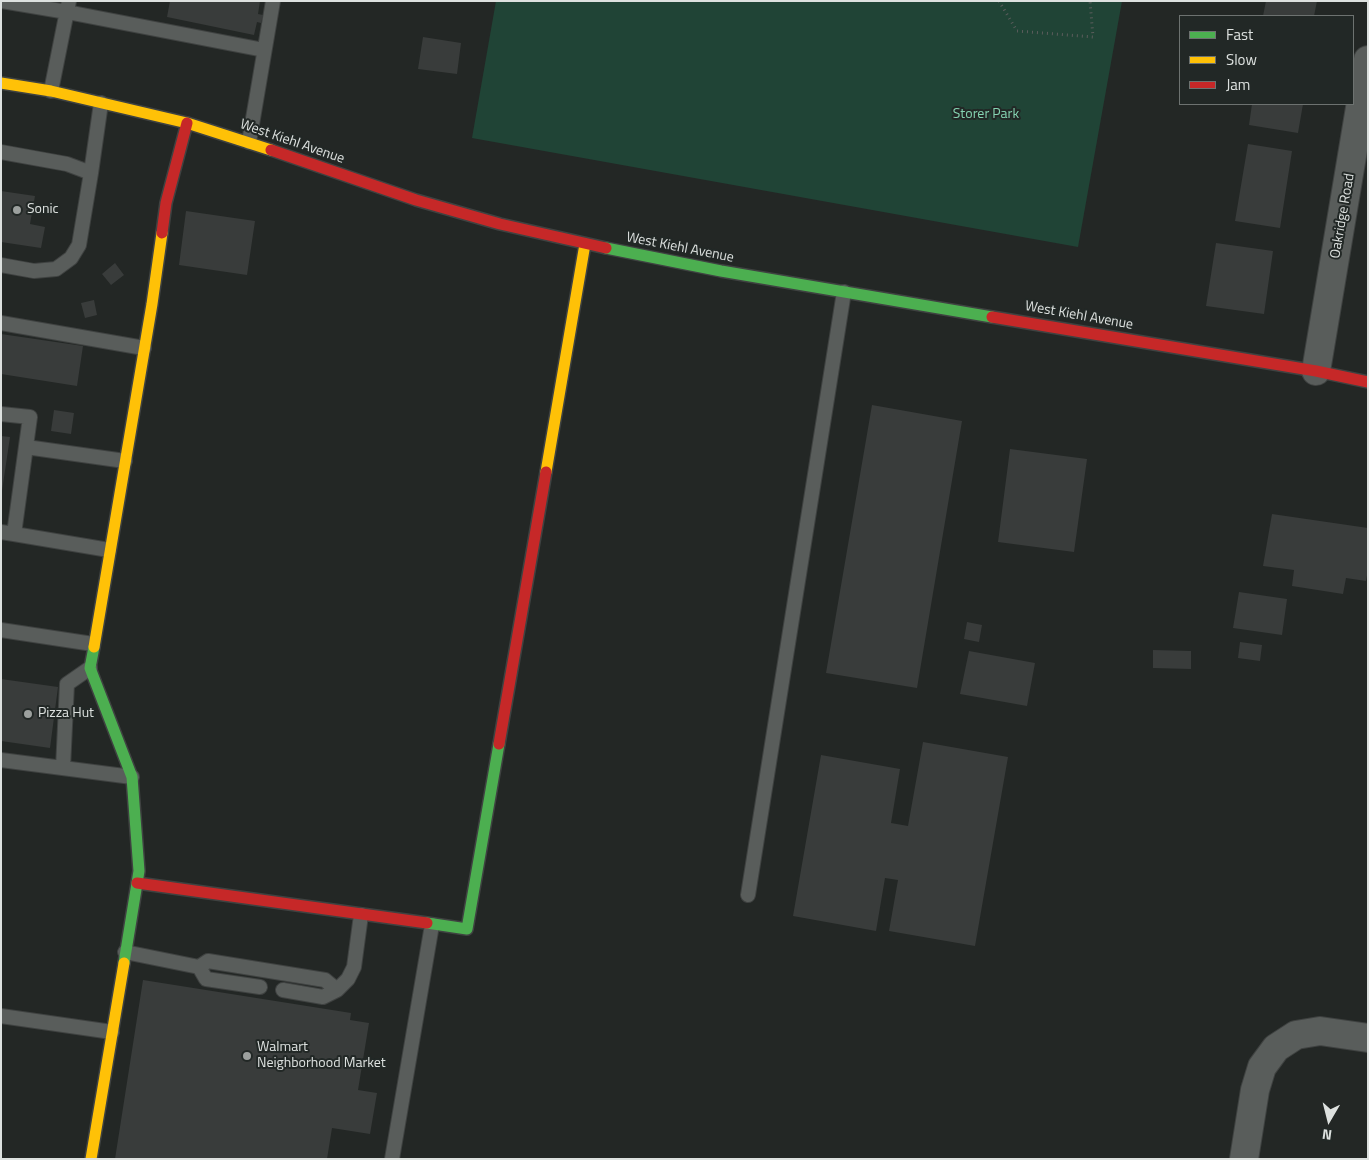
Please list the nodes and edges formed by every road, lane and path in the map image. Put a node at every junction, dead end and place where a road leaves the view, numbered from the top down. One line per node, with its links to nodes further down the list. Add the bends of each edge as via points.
1 (2, 1): 5 (lane)
2 (273, 1): 6 (lane)
3 (1000, 1): 4 (path, via 1017,31 1093,37)
4 (1090, 1)
5 (68, 6): 6 (lane); 9 (lane)
6 (264, 50): 12 (lane)
7 (1368, 60): 20 (street, Oakridge Road)
8 (1, 83): 9 (street, West Kiehl Avenue)
9 (51, 91): 10 (street, West Kiehl Avenue)
10 (100, 102): 11 (street, West Kiehl Avenue); 14 (lane)
11 (186, 123): 12 (street, West Kiehl Avenue); 19 (street, via 166,203)
12 (249, 142): 15 (street, West Kiehl Avenue, via 416,200)
13 (1, 152): 14 (lane, via 66,164)
14 (91, 173): 16 (lane, via 78,245 71,258 56,269 34,271)
15 (585, 244): 17 (street, West Kiehl Avenue, via 721,272); 36 (street, via 467,930)
16 (1, 266)
17 (844, 292): 20 (street, West Kiehl Avenue); 34 (lane)
18 (1, 323): 19 (lane)
19 (144, 348): 24 (street)
20 (1316, 371): 21 (street, West Kiehl Avenue)
21 (1368, 382)
22 (1, 414): 23 (lane, via 30,418)
23 (26, 447): 24 (lane); 25 (lane)
24 (125, 461): 26 (street)
25 (8, 533): 26 (lane)
26 (110, 550): 28 (street)
27 (1, 630): 28 (lane)
28 (94, 644): 29 (street)
29 (90, 668): 31 (lane, via 67,684); 32 (street)
30 (1, 760): 31 (lane)
31 (63, 768): 32 (lane)
32 (132, 777): 33 (street, via 139,871)
33 (137, 883): 35 (street); 37 (street)
34 (748, 895)
35 (362, 915): 36 (street); 41 (lane, via 354,967)
36 (432, 925): 46 (lane)
37 (125, 952): 38 (lane); 43 (street)
38 (198, 967): 39 (lane, via 206,979); 41 (lane, via 208,961 309,977 325,980)
39 (260, 987)
40 (283, 990): 41 (lane, via 323,997)
41 (337, 990)
42 (1, 1016): 43 (lane)
43 (112, 1032): 45 (street)
44 (1368, 1038): 47 (street, via 1320,1031 1296,1035 1276,1048 1262,1067 1255,1090)
45 (91, 1159)
46 (392, 1159)
47 (1244, 1159)

